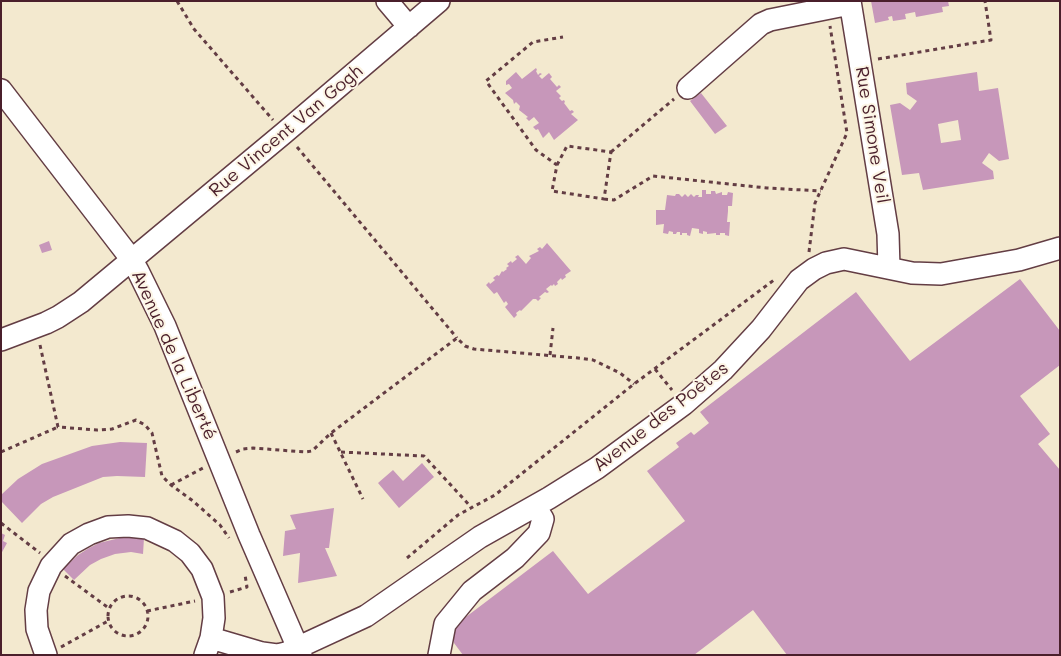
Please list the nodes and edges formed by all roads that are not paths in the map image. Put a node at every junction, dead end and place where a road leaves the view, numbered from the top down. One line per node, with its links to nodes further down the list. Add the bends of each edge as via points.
1 (387, 1): 4 (street)
2 (439, 1): 4 (street, Rue Vincent Van Gogh)
3 (850, 2): 5 (street, via 761,24); 9 (street, Rue Simone Veil, via 888,234)
4 (409, 28): 8 (street, Rue Vincent Van Gogh)
5 (688, 88)
6 (1, 90): 8 (street, Avenue de la Liberté)
7 (1060, 259): 9 (street, Avenue des Poètes, via 1019,260 941,274)
8 (132, 260): 10 (street, via 58,317); 13 (street, Avenue de la Liberté, via 157,308)
9 (889, 268): 11 (street, Avenue des Poètes, via 839,260 826,263 806,275 730,363 684,404 597,468)
10 (1, 340)
11 (535, 506): 13 (street, Avenue des Poètes, via 480,537 361,619); 16 (street, via 543,519 539,534 515,558 472,591 445,624)
12 (208, 647): 14 (street, via 214,618 213,597 207,578 190,553 166,536 147,528 128,526 98,530 71,544 51,566 39,591 36,610 37,629); 15 (street)
13 (300, 651): 15 (street, Avenue des Poètes)
14 (51, 652)
15 (278, 655)
16 (439, 655)

